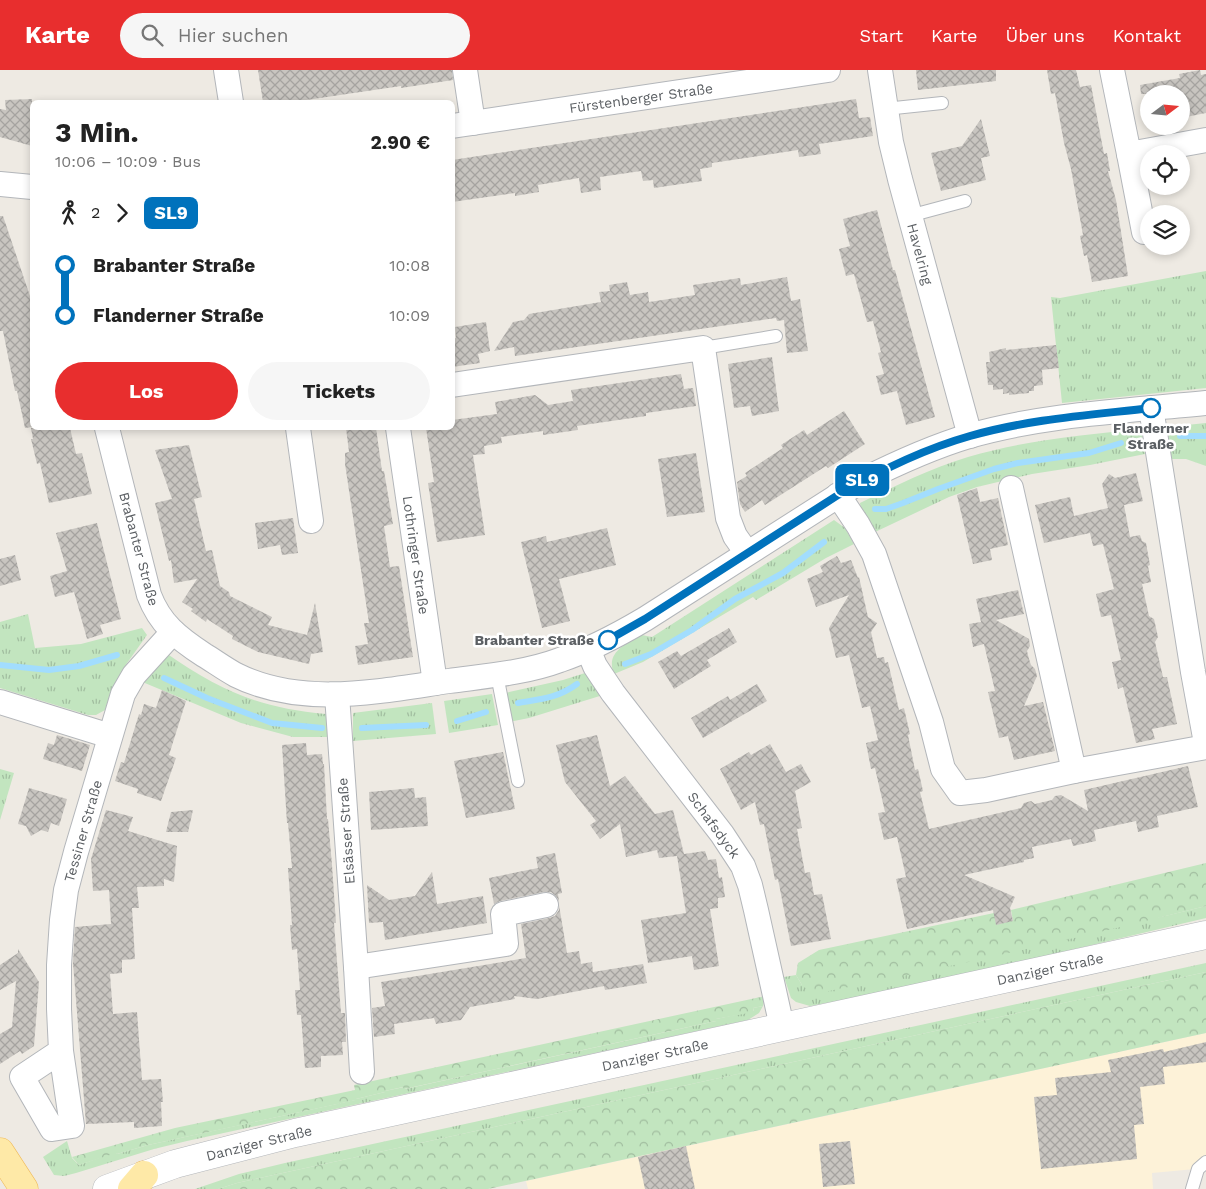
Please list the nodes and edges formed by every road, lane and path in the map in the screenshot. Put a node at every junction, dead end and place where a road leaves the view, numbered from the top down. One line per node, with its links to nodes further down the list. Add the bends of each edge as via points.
1 (226, 70): 6 (street)
2 (465, 70): 9 (street)
3 (828, 70): 9 (street, Fürstenberger Straße)
4 (880, 70): 8 (street, Havelring)
5 (1112, 70): 11 (street)
6 (231, 100)
7 (942, 103): 8 (lane)
8 (885, 109): 16 (street, Havelring)
9 (463, 124)
10 (1206, 140): 11 (street)
11 (1129, 154): 15 (street)
12 (0, 184): 13 (street)
13 (30, 187)
14 (965, 201): 16 (lane)
15 (1140, 211)
16 (910, 216): 25 (street, Havelring)
17 (776, 336): 18 (lane)
18 (703, 348): 19 (street); 29 (street, via 728,518)
19 (455, 385)
20 (1206, 403): 21 (street, Brabanter Straße)
21 (1151, 408): 25 (street, Brabanter Straße, via 1032,422); 37 (street)
22 (108, 430): 30 (street, Brabanter Straße, via 149,595 154,610)
23 (298, 430): 28 (street)
24 (398, 430): 33 (street, Lothringer Straße)
25 (970, 436): 27 (street, Brabanter Straße, via 884,470)
26 (1011, 488): 39 (street)
27 (838, 495): 29 (street, Brabanter Straße); 39 (street, via 874,554 931,722 943,769 960,793)
28 (311, 521)
29 (747, 553): 31 (street, Brabanter Straße, via 628,629)
30 (173, 632): 34 (street, Brabanter Straße, via 236,675 259,684 311,694); 36 (street, Tessiner Straße, via 134,675 123,694)
31 (588, 649): 32 (street, Brabanter Straße, via 528,670); 44 (street, Schafsdyck, via 613,694 722,834 742,866 750,885)
32 (497, 675): 33 (street, Brabanter Straße); 40 (lane)
33 (435, 683): 34 (street, Brabanter Straße)
34 (337, 694): 43 (street, Elsässer Straße)
35 (0, 702): 36 (street)
36 (110, 736): 45 (street, Tessiner Straße, via 66,890 59,965)
37 (1206, 743)
38 (1206, 747): 39 (street)
39 (1074, 771)
40 (518, 781)
41 (546, 905): 43 (street, via 503,914 506,944)
42 (1206, 935): 44 (street, Danziger Straße)
43 (356, 967): 46 (street, Elsässer Straße)
44 (782, 1027): 49 (street, Danziger Straße, via 295,1133 184,1162)
45 (61, 1051)
46 (362, 1072)
47 (0, 1152): 50 (main road)
48 (1206, 1162): 52 (lane, via 1198,1170)
49 (138, 1182): 51 (street, Danziger Straße)
50 (24, 1189)
51 (107, 1189)
52 (1192, 1189)

